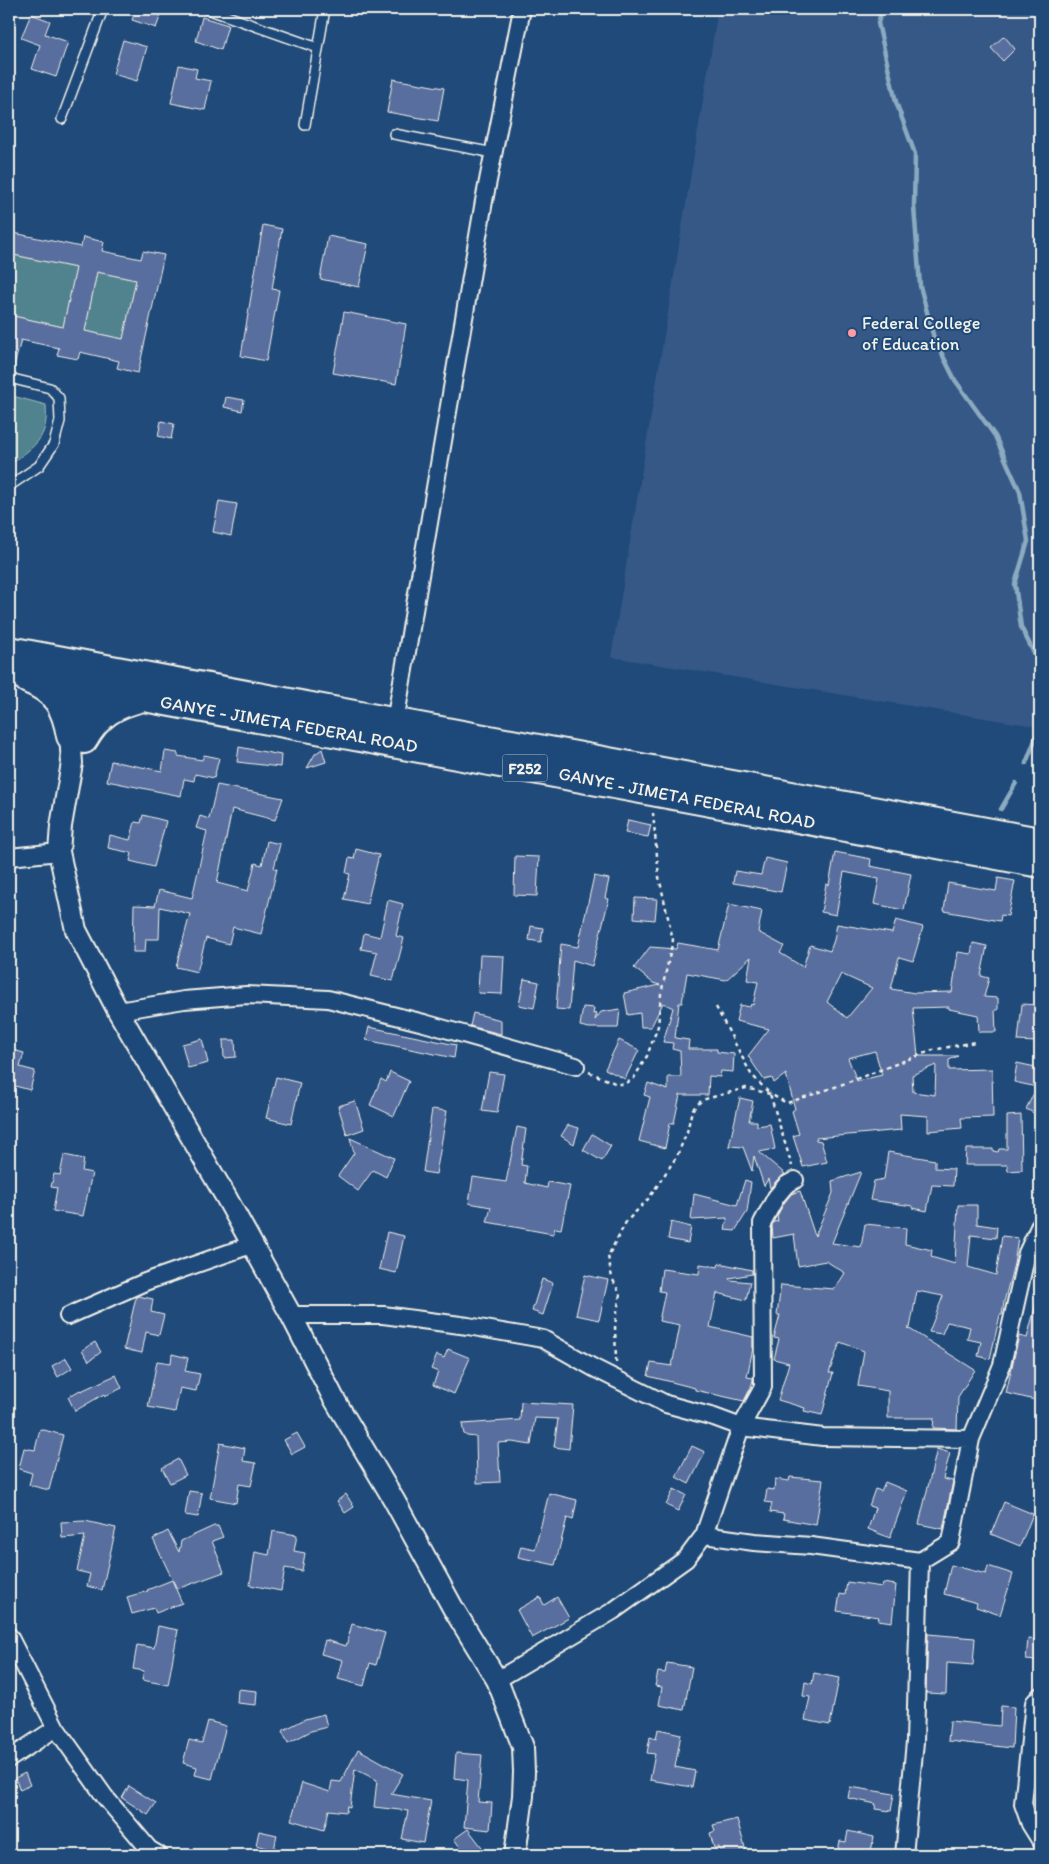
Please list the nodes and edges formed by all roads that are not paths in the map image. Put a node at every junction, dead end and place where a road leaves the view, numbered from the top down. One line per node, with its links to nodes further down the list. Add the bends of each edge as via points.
1 (104, 9): 6 (lane)
2 (207, 9): 5 (lane)
3 (325, 9): 5 (lane)
4 (522, 9): 9 (street)
5 (318, 48): 7 (lane)
6 (62, 119)
7 (305, 125)
8 (394, 134): 9 (lane)
9 (494, 153): 16 (street)
10 (9, 378): 11 (lane, via 50,388 59,398 60,421 54,444 39,466)
11 (9, 486)
12 (9, 650): 14 (main road, GANYE - JIMETA FEDERAL ROAD / F252)
13 (9, 673): 14 (main road, GANYE - JIMETA FEDERAL ROAD / F252); 17 (main road, via 42,685 53,695)
14 (86, 676): 15 (main road, GANYE - JIMETA FEDERAL ROAD / F252); 16 (main road, GANYE - JIMETA FEDERAL ROAD / F252); 17 (street)
15 (144, 698): 17 (main road, via 116,706); 18 (main road, GANYE - JIMETA FEDERAL ROAD / F252)
16 (395, 722): 18 (main road, GANYE - JIMETA FEDERAL ROAD / F252)
17 (77, 738): 20 (street)
18 (557, 763): 19 (main road, GANYE - JIMETA FEDERAL ROAD / F252); 22 (main road, GANYE - JIMETA FEDERAL ROAD / F252, via 652,791)
19 (1040, 841)
20 (59, 852): 21 (street); 23 (street, via 76,930)
21 (9, 856)
22 (1040, 864)
23 (118, 1012): 24 (street, via 184,1000 246,995 328,999); 27 (street)
24 (576, 1066)
25 (795, 1180): 30 (street, via 776,1197 762,1224 763,1387)
26 (1040, 1225): 31 (street, via 1027,1254 1002,1365)
27 (251, 1245): 28 (street); 29 (street, via 145,1282)
28 (291, 1315): 30 (street, via 382,1315 543,1339 617,1381 666,1404); 35 (street, via 332,1397)
29 (68, 1316)
30 (742, 1427): 31 (street, via 823,1437); 32 (street)
31 (971, 1439): 33 (street, via 951,1542)
32 (704, 1535): 33 (street); 35 (street, via 686,1559 613,1611)
33 (920, 1561): 42 (street, via 915,1742)
34 (9, 1636): 37 (street)
35 (497, 1680): 41 (street, via 523,1747 523,1788)
36 (1040, 1696): 39 (street, via 1034,1703 1023,1804)
37 (56, 1728): 38 (street); 40 (street)
38 (9, 1759)
39 (1040, 1840)
40 (150, 1853)
41 (514, 1855)
42 (904, 1855)

